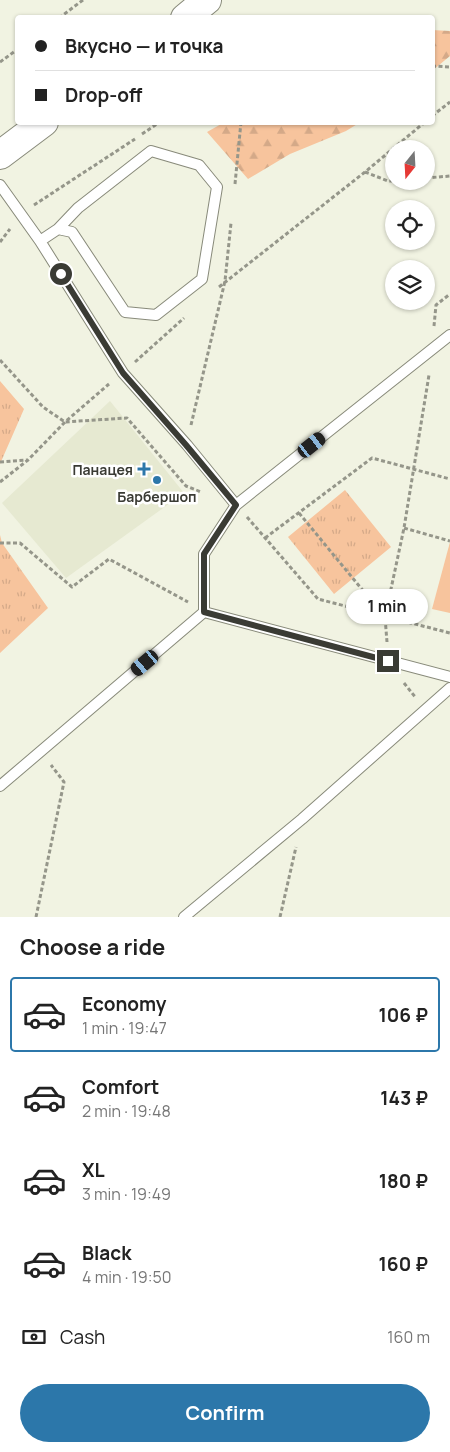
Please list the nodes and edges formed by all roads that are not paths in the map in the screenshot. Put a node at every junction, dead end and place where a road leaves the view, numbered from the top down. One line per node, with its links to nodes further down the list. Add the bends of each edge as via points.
1 (207, 0): 2 (street)
2 (189, 15)
3 (40, 125): 4 (street)
4 (0, 155)
5 (0, 185): 7 (lane)
6 (58, 229): 6 (lane, via 72,232 125,312 156,315 202,279 217,187 199,165 150,151 78,208); 7 (lane)
7 (40, 241): 9 (lane, via 123,373)
8 (450, 335): 9 (lane)
9 (236, 505): 10 (lane, via 204,554)
10 (204, 612): 11 (lane); 13 (lane)
11 (450, 677)
12 (450, 688): 14 (lane, via 302,819)
13 (0, 786)
14 (184, 917)

